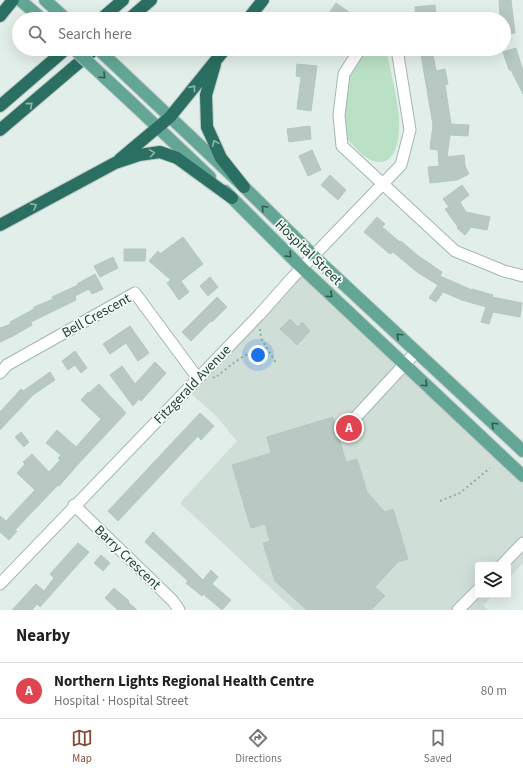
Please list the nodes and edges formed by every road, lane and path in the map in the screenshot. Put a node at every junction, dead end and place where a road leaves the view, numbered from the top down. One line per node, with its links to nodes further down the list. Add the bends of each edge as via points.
1 (13, 0): 12 (highway)
2 (20, 0): 7 (main road)
3 (45, 0): 8 (main road)
4 (123, 0): 9 (highway)
5 (151, 0): 10 (highway)
6 (263, 0): 11 (highway)
7 (34, 12)
8 (58, 12)
9 (109, 12)
10 (137, 12)
11 (254, 12)
12 (0, 16)
13 (58, 56): 21 (highway)
14 (82, 56): 23 (main road, Hospital Street, one-way to 23, bridge)
15 (87, 56): 24 (highway, one-way to 15)
16 (106, 56): 22 (main road, Hospital Street)
17 (219, 56): 20 (highway)
18 (356, 56): 26 (street, via 344,74 339,115 342,146)
19 (398, 56): 26 (street, Fitzgerald Avenue, via 410,130 401,165)
20 (216, 60): 22 (highway, one-way to 20); 27 (highway, one-way to 20, via 221,158 207,127 206,95)
21 (0, 106)
22 (170, 117): 23 (highway); 27 (main road, Hospital Street)
23 (158, 127): 25 (highway); 28 (main road, Hospital Street)
24 (0, 130)
25 (115, 163): 28 (highway, one-way to 28, via 139,155 160,152 177,158); 29 (highway, one-way to 25)
26 (383, 183): 30 (street, Fitzgerald Avenue); 32 (street, via 455,251)
27 (244, 187): 30 (main road, Hospital Street, one-way to 27)
28 (232, 198): 31 (main road, Hospital Street, one-way to 31)
29 (0, 225)
30 (314, 256): 31 (street, Fitzgerald Avenue); 37 (main road, Hospital Street, one-way to 30)
31 (302, 268): 33 (street, Fitzgerald Avenue); 39 (main road, Hospital Street, one-way to 39)
32 (523, 276)
33 (259, 315): 34 (path, via 261,338); 41 (street, Fitzgerald Avenue)
34 (264, 343): 35 (path); 36 (path)
35 (260, 348): 36 (path); 41 (path, via 215,378)
36 (268, 348): 38 (path)
37 (416, 352): 39 (street); 43 (main road, Hospital Street, one-way to 37)
38 (276, 363)
39 (405, 365): 42 (street); 45 (main road, Hospital Street, one-way to 45)
40 (2, 369): 41 (street, Bell Crescent, via 135,293)
41 (200, 374): 47 (street, Fitzgerald Avenue)
42 (355, 418)
43 (523, 451)
44 (490, 468): 46 (path, via 460,493)
45 (523, 476)
46 (440, 501)
47 (74, 506): 50 (street, Fitzgerald Avenue); 52 (street, Barry Crescent, via 173,601)
48 (523, 543): 49 (street)
49 (505, 562)
50 (0, 584)
51 (475, 593): 53 (street)
52 (179, 610)
53 (458, 610)

